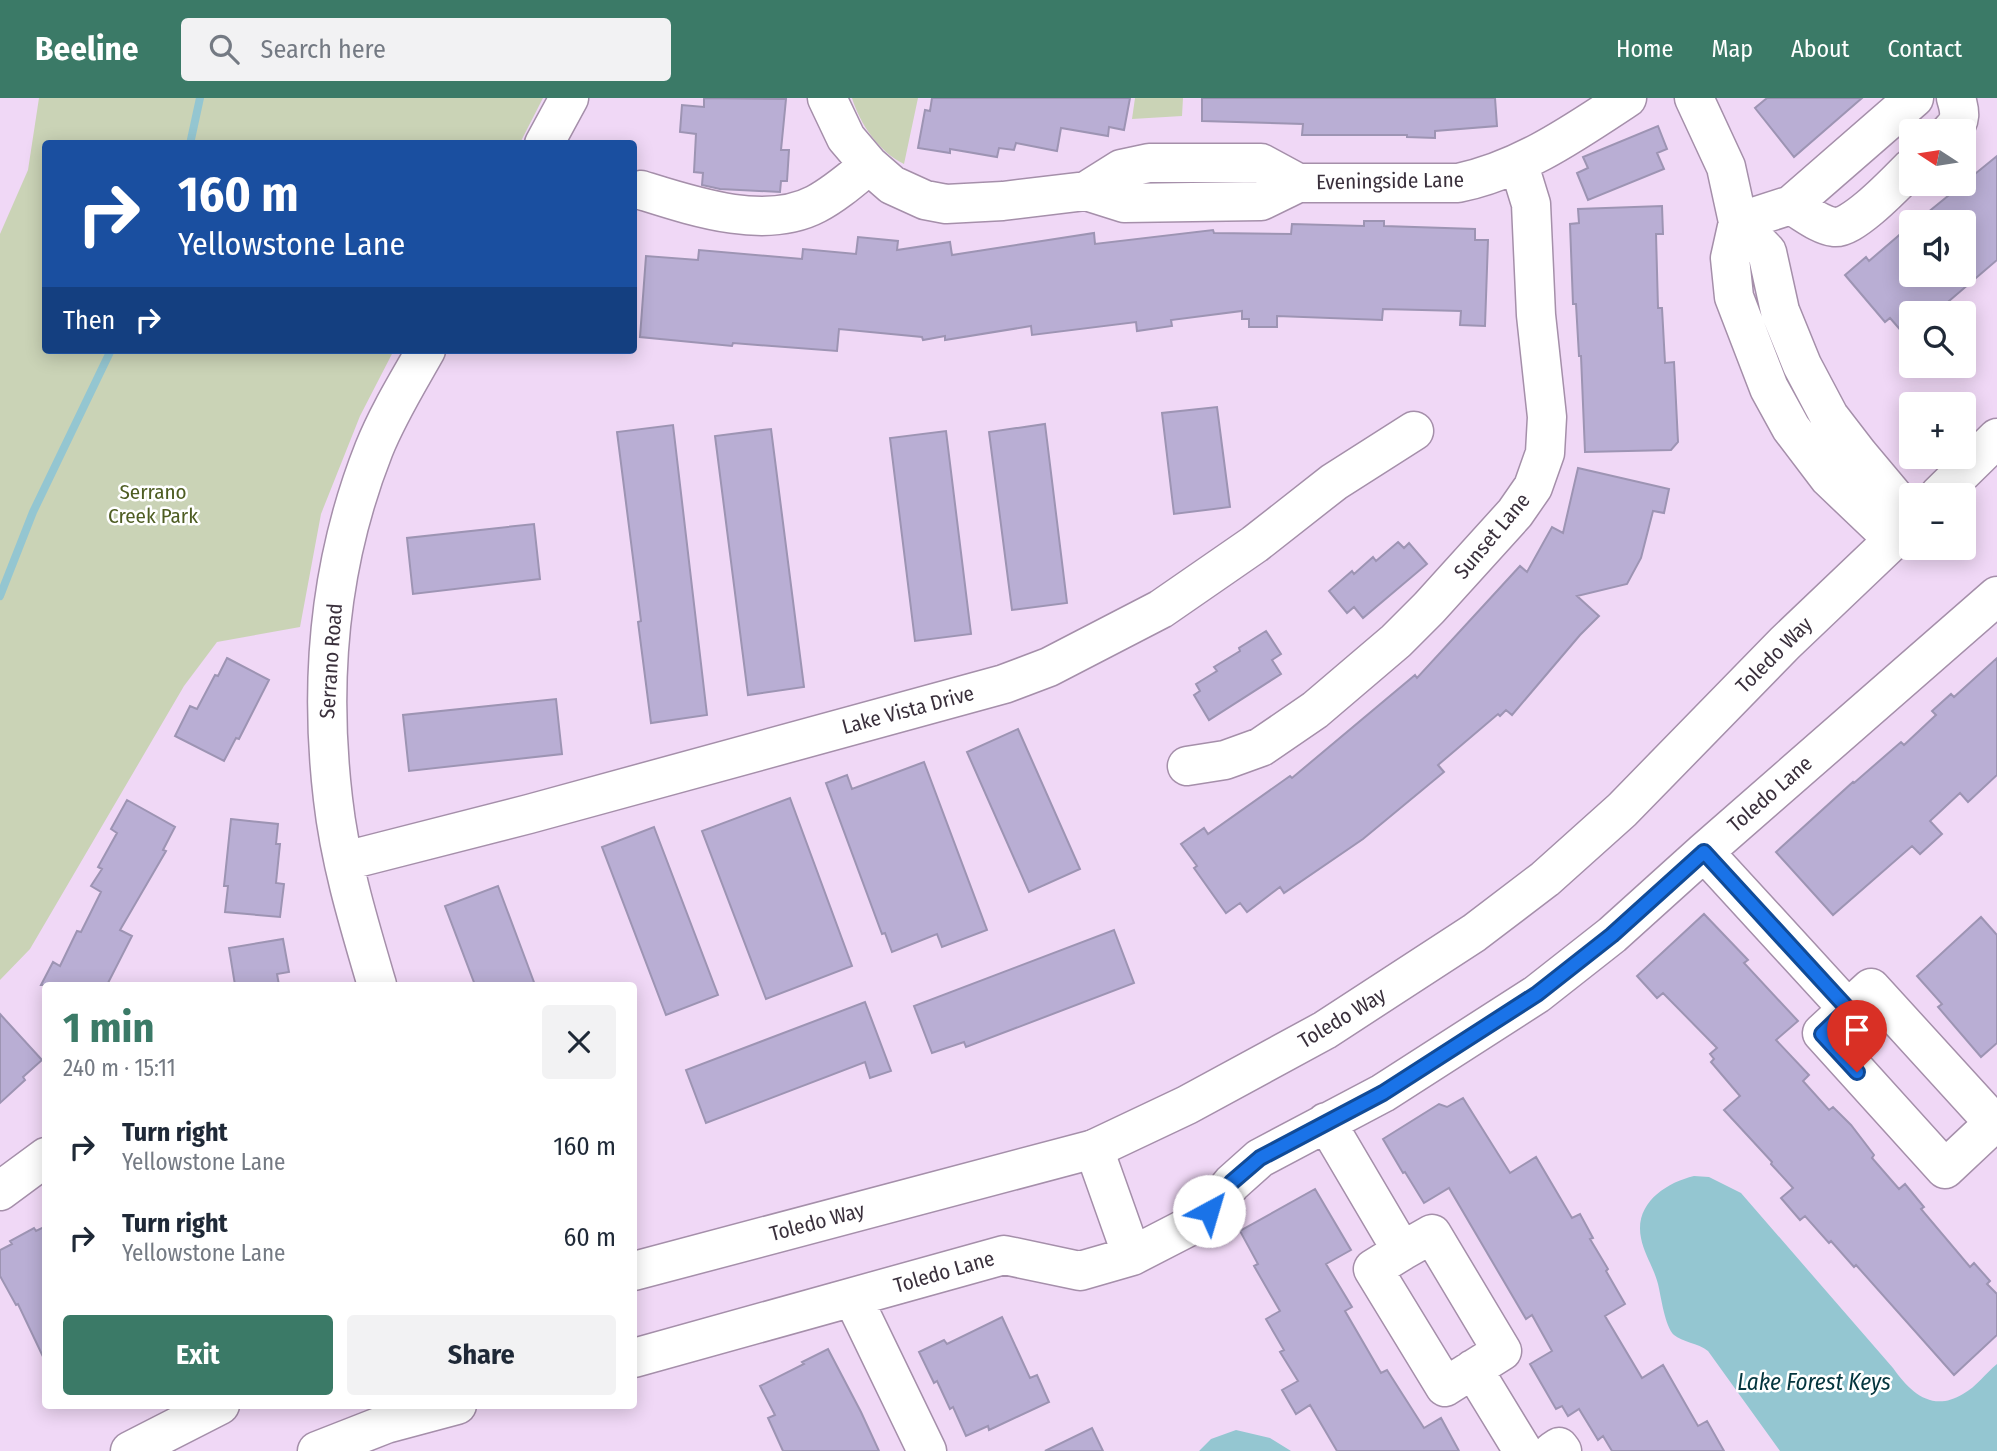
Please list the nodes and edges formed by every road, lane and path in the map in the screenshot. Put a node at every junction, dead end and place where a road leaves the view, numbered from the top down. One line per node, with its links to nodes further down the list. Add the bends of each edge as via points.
1 (569, 98): 8 (street)
2 (827, 98): 9 (street, Eveningside Lane, via 846,138)
3 (1628, 98): 10 (street, Eveningside Lane)
4 (1694, 98): 14 (street, via 1726,167)
5 (1914, 98): 13 (street)
6 (1956, 98): 7 (street)
7 (1959, 119)
8 (546, 140)
9 (869, 165): 10 (street, Eveningside Lane, via 892,185 946,204 1086,191 1121,169 1149,163 1261,163 1298,183 1458,183); 12 (street, via 816,204 780,215 684,204)
10 (1519, 165): 22 (street, Sunset Lane, via 1531,204 1536,315 1548,417 1545,453 1533,487 1429,608 1315,710 1261,747 1225,760)
11 (1899, 179): 13 (street, via 1853,222 1838,228)
12 (641, 190)
13 (1791, 205): 14 (street)
14 (1738, 222): 19 (street, via 1730,258 1734,297 1769,388 1791,428 1829,478)
15 (424, 354): 24 (street, Serrano Road, via 387,422 357,497 333,605 326,721 333,801)
16 (1414, 431): 24 (street, Lake Vista Drive, via 1334,482 1255,544 1161,608 1049,667 978,691)
17 (1997, 438): 18 (street)
18 (1951, 483)
19 (1899, 522)
20 (1899, 532): 28 (street, Toledo Way, via 1622,810 1515,902 1325,1030)
21 (1997, 596): 23 (street, Toledo Lane)
22 (1187, 766)
23 (1704, 852): 26 (street); 27 (street, Toledo Lane, via 1612,935 1537,994 1383,1093)
24 (345, 862): 25 (street, Serrano Road)
25 (376, 982)
26 (1848, 1009): 26 (street, via 1822,1034 1945,1169 1994,1123 1871,988)
27 (1326, 1122): 31 (street); 32 (street, Toledo Lane, via 1260,1158 1194,1224)
28 (1094, 1149): 32 (street); 33 (street, Toledo Way)
29 (42, 1160): 30 (street)
30 (0, 1191)
31 (1402, 1251): 36 (street, via 1373,1269 1445,1387); 36 (street, via 1432,1234 1503,1351)
32 (1132, 1256): 34 (street, Toledo Lane, via 1080,1271 1004,1255)
33 (637, 1270)
34 (853, 1298): 35 (street, Toledo Lane); 41 (street)
35 (637, 1357)
36 (1473, 1369): 42 (street)
37 (212, 1409): 40 (street)
38 (442, 1409): 39 (street, via 386,1424)
39 (330, 1448)
40 (130, 1451)
41 (927, 1451)
42 (1523, 1451)
43 (1553, 1451): 44 (street, via 1559,1447)
44 (1562, 1451)

